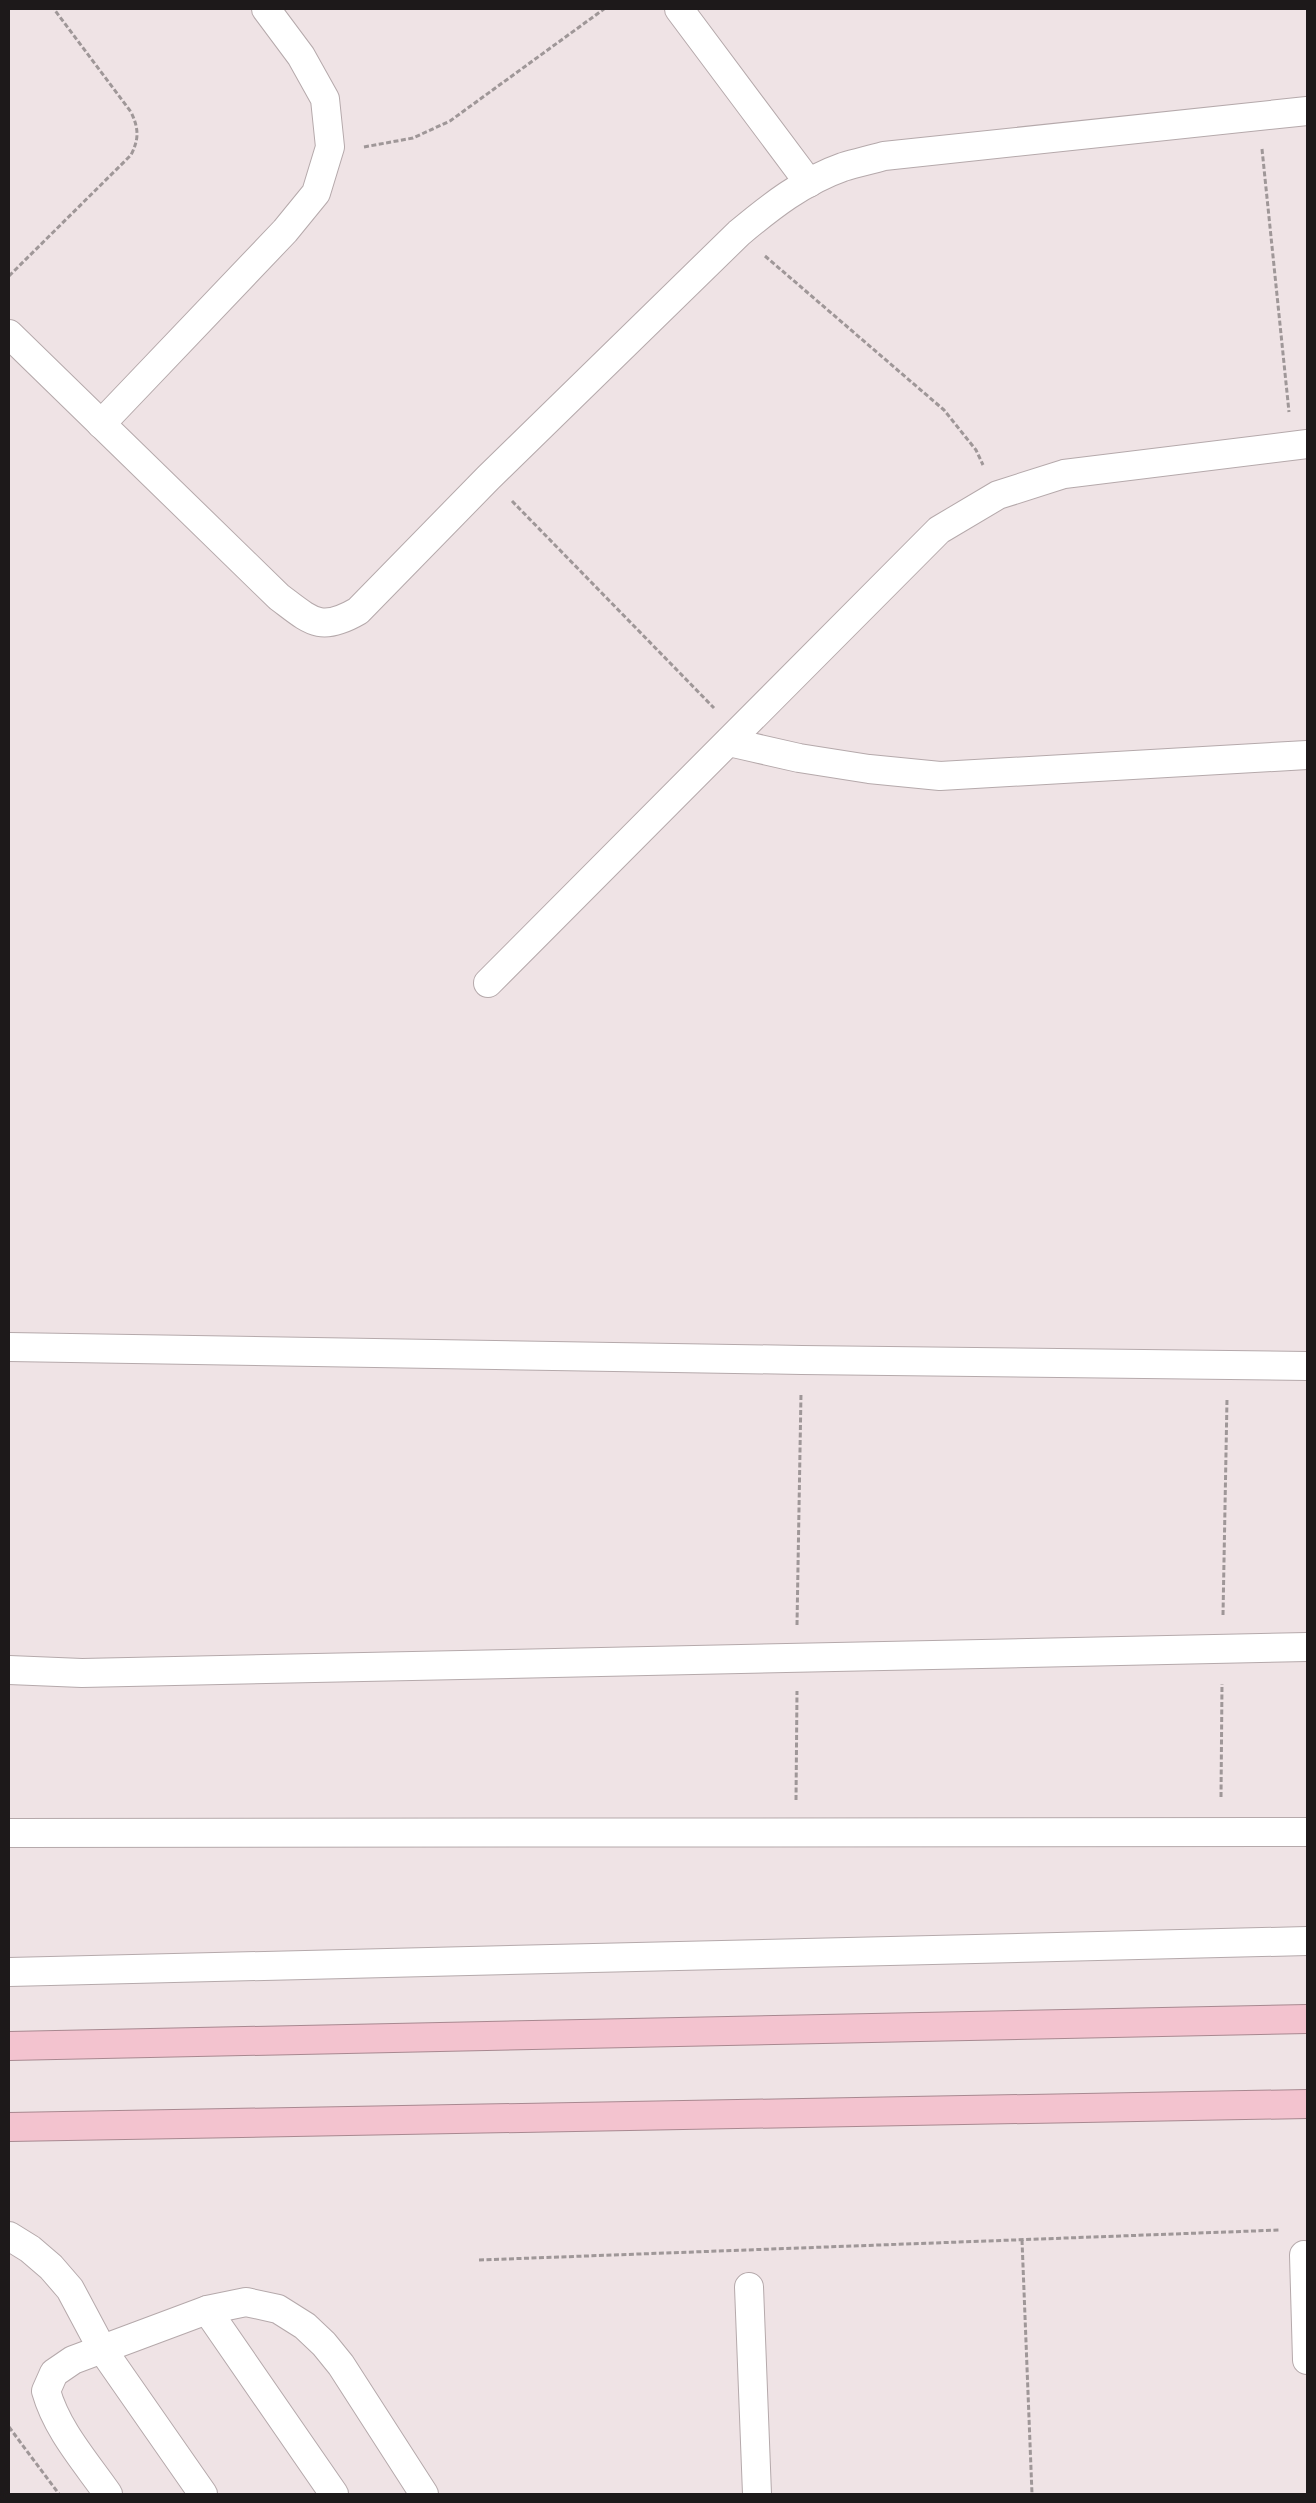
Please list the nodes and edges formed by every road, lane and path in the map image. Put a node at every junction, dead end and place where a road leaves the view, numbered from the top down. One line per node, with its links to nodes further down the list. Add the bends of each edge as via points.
1 (54, 9): 10 (path, via 131,112 138,126 138,142 131,155)
2 (266, 9): 7 (street, via 301,56 325,98)
3 (604, 9): 7 (path, via 450,121 413,138 388,144)
4 (679, 9): 8 (street)
5 (1307, 111): 6 (street)
6 (1258, 116): 8 (street, via 884,156 842,168); 13 (path)
7 (330, 147): 12 (street, via 316,193)
8 (810, 182): 9 (street, via 776,202)
9 (739, 233): 14 (street); 15 (path, via 944,410 976,450)
10 (9, 276)
11 (9, 334): 12 (street)
12 (101, 424): 14 (street, via 279,597 321,624 339,622 358,611)
13 (1300, 445): 15 (street, via 1064,474)
14 (488, 478): 16 (path)
15 (998, 495): 16 (street, via 939,530)
16 (734, 737): 17 (street, via 799,758 940,776); 18 (street)
17 (1307, 754)
18 (488, 983)
19 (9, 1347): 20 (street)
20 (802, 1360): 21 (street); 25 (path)
21 (1228, 1366): 22 (street); 23 (path)
22 (1307, 1366)
23 (1222, 1647): 24 (street); 25 (street); 28 (path)
24 (1307, 1647)
25 (797, 1657): 26 (street, via 92,1673); 27 (path)
26 (9, 1670)
27 (796, 1832): 28 (street); 30 (street)
28 (1221, 1832): 29 (street)
29 (1307, 1832)
30 (9, 1833)
31 (1307, 1941): 32 (street)
32 (9, 1972)
33 (1307, 2019): 34 (highway)
34 (9, 2046)
35 (1307, 2104): 36 (highway)
36 (9, 2127)
37 (1282, 2230): 39 (path)
38 (9, 2236): 44 (street, via 30,2249 70,2288)
39 (1022, 2240): 41 (path); 53 (path)
40 (1304, 2255): 45 (street)
41 (478, 2260)
42 (749, 2287): 52 (street)
43 (207, 2310): 44 (street); 50 (street); 51 (street, via 246,2302 278,2309 305,2326 341,2364)
44 (102, 2348): 48 (street, via 72,2360 54,2373 46,2391 51,2410 63,2430); 49 (street)
45 (1307, 2360)
46 (9, 2427): 47 (path)
47 (59, 2494)
48 (108, 2494)
49 (203, 2494)
50 (334, 2494)
51 (424, 2494)
52 (757, 2494)
53 (1032, 2494)

